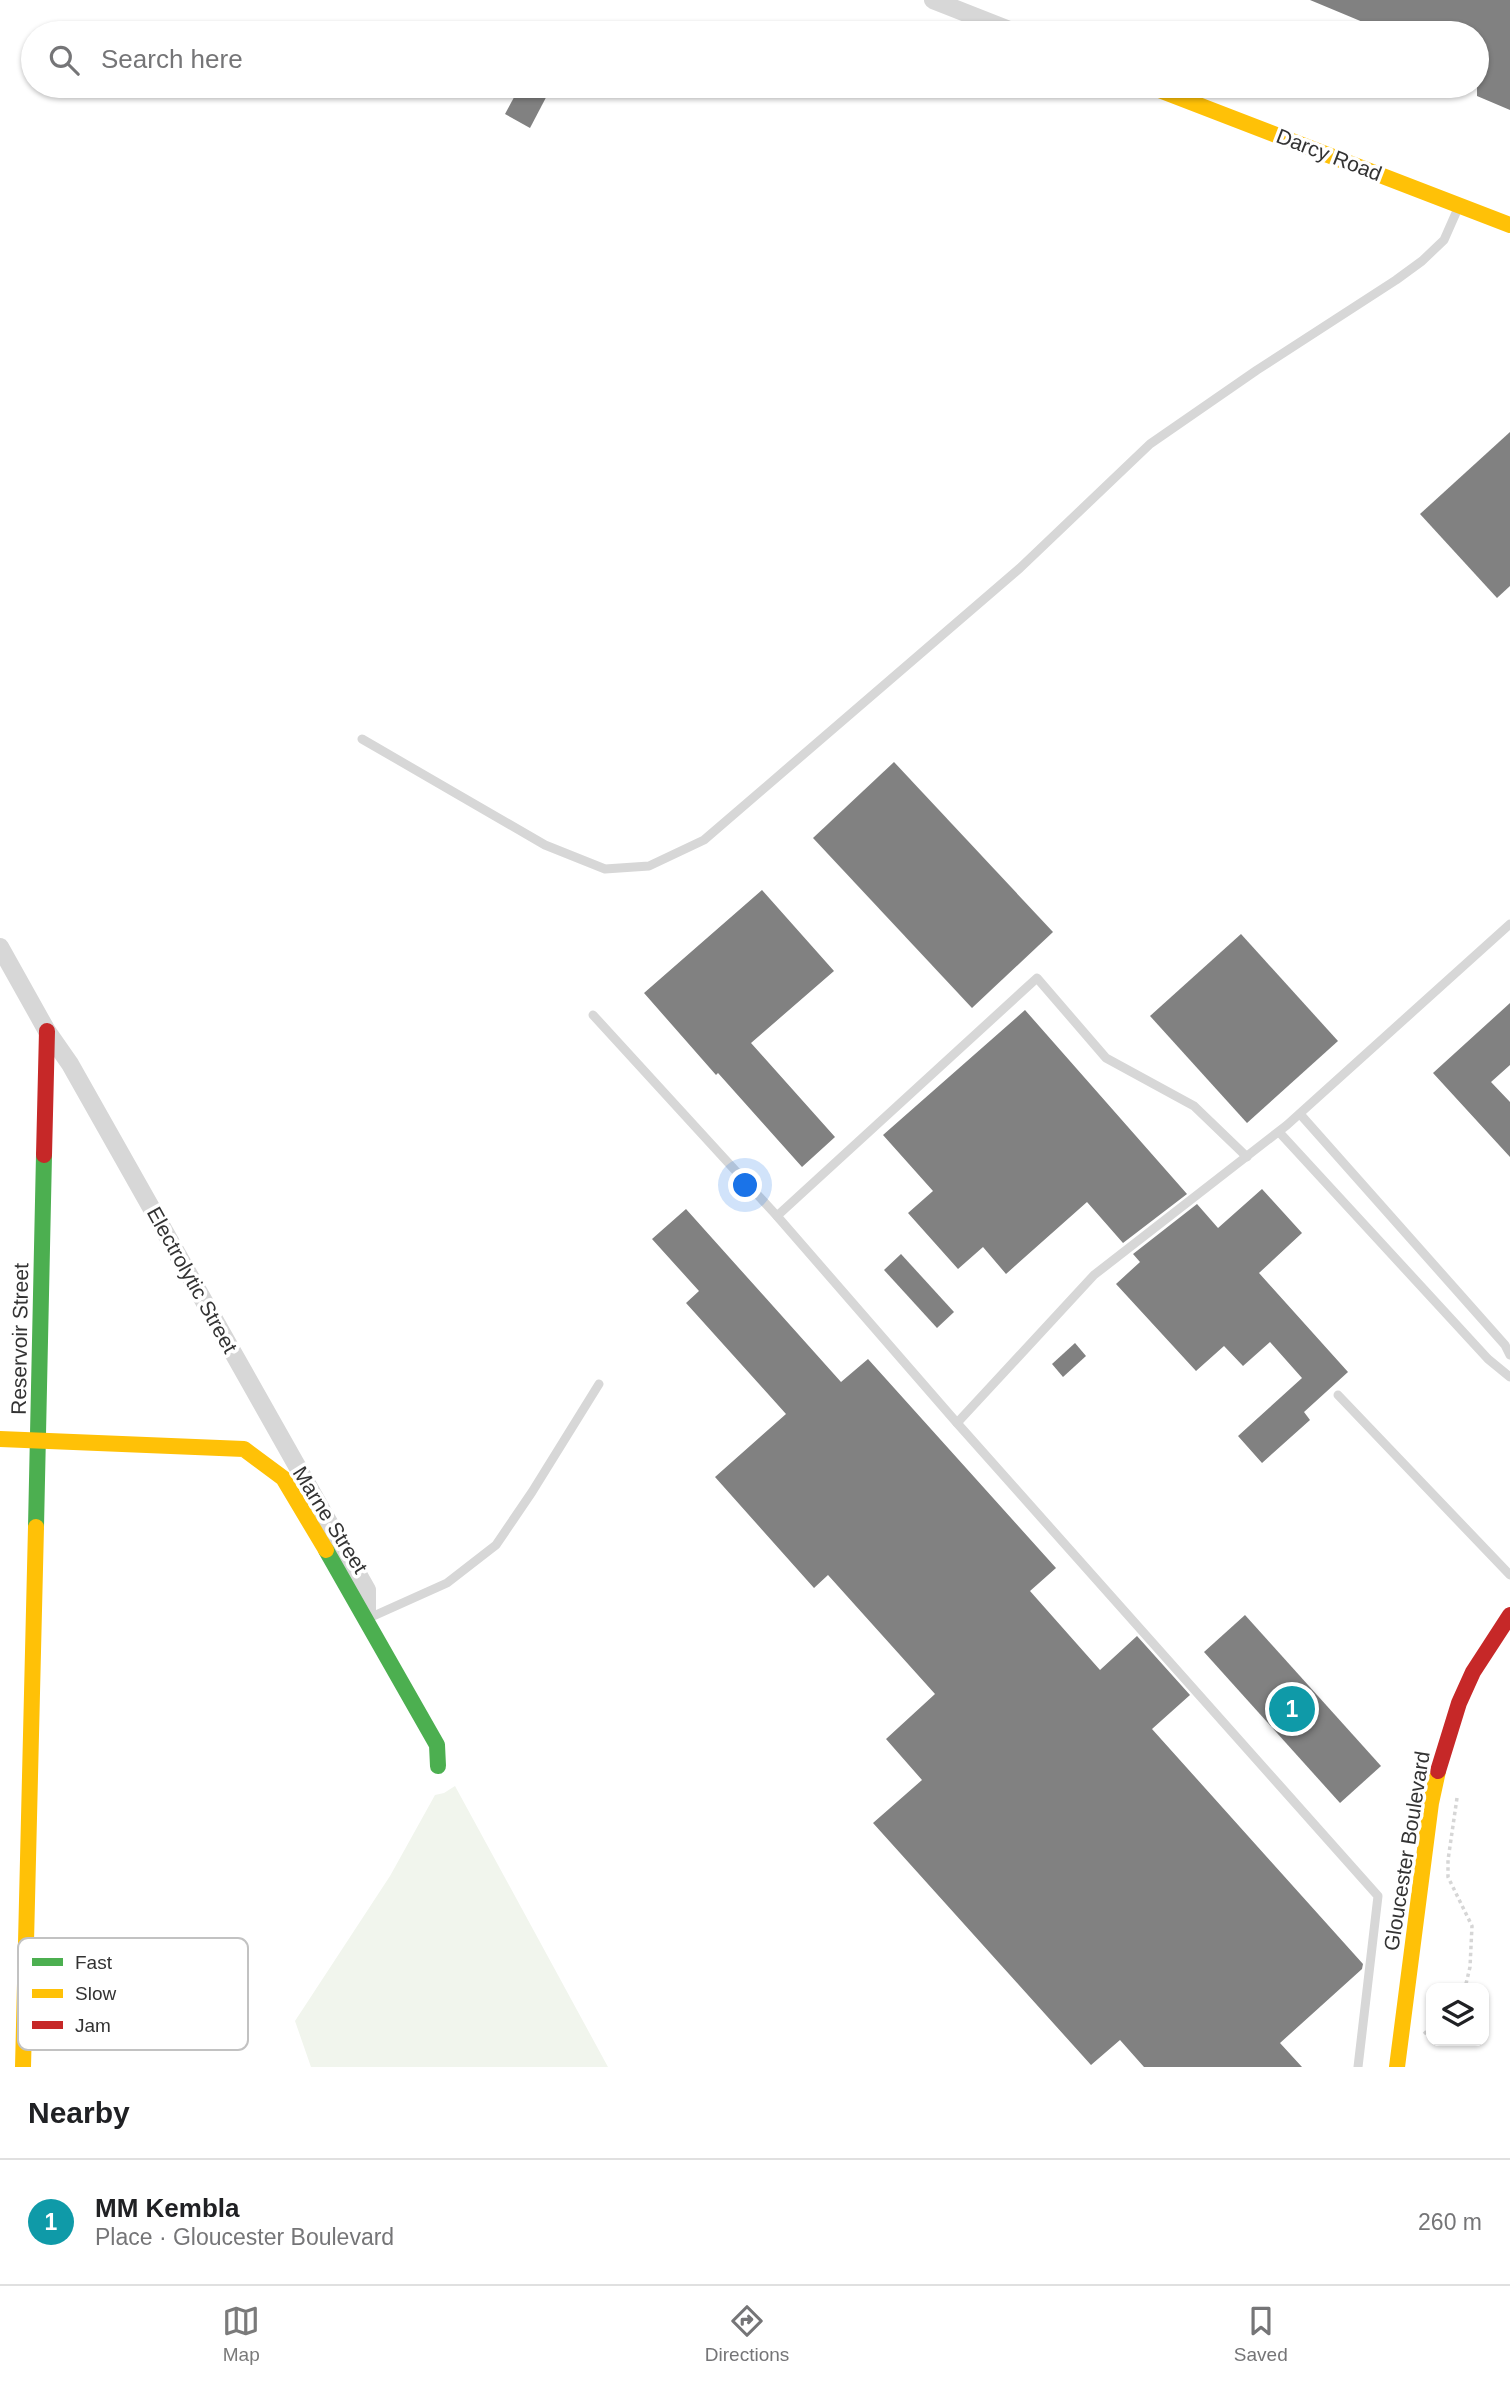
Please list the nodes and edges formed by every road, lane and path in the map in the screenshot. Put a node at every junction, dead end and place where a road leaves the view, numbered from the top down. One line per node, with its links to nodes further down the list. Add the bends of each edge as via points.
1 (933, 0): 2 (street)
2 (986, 21)
3 (1180, 98): 4 (street, Darcy Road)
4 (1459, 205): 5 (street, Darcy Road); 6 (lane, via 1444,240 1422,261 1150,444 1020,568 704,840 649,866 605,869 545,845)
5 (1510, 225)
6 (362, 739)
7 (1510, 925): 11 (lane)
8 (0, 947): 10 (street, Electrolytic Street)
9 (593, 1015): 14 (lane)
10 (47, 1031): 21 (street, Reservoir Street); 24 (street, Electrolytic Street, via 70,1064 367,1590)
11 (1300, 1114): 12 (lane); 15 (lane)
12 (1279, 1132): 13 (lane); 16 (lane)
13 (1247, 1157): 14 (lane, via 1194,1107 1106,1058 1037,978); 19 (lane, via 1094,1275)
14 (777, 1216): 19 (lane)
15 (1510, 1355)
16 (1510, 1377)
17 (599, 1384): 24 (lane, via 496,1545 447,1583)
18 (1338, 1395): 22 (lane)
19 (957, 1423): 29 (lane, via 1378,1896)
20 (0, 1439): 21 (street, Marne Street)
21 (39, 1440): 24 (street, Marne Street, via 244,1449 283,1478); 27 (street, Reservoir Street)
22 (1510, 1575)
23 (1510, 1615): 30 (street, Gloucester Boulevard, via 1473,1672 1442,1754 1431,1803)
24 (367, 1619): 25 (street, Marne Street, via 437,1745)
25 (438, 1766)
26 (1457, 1793): 28 (path, via 1448,1877 1472,1926)
27 (26, 1938)
28 (1466, 1983)
29 (1358, 2067)
30 (1397, 2067)

